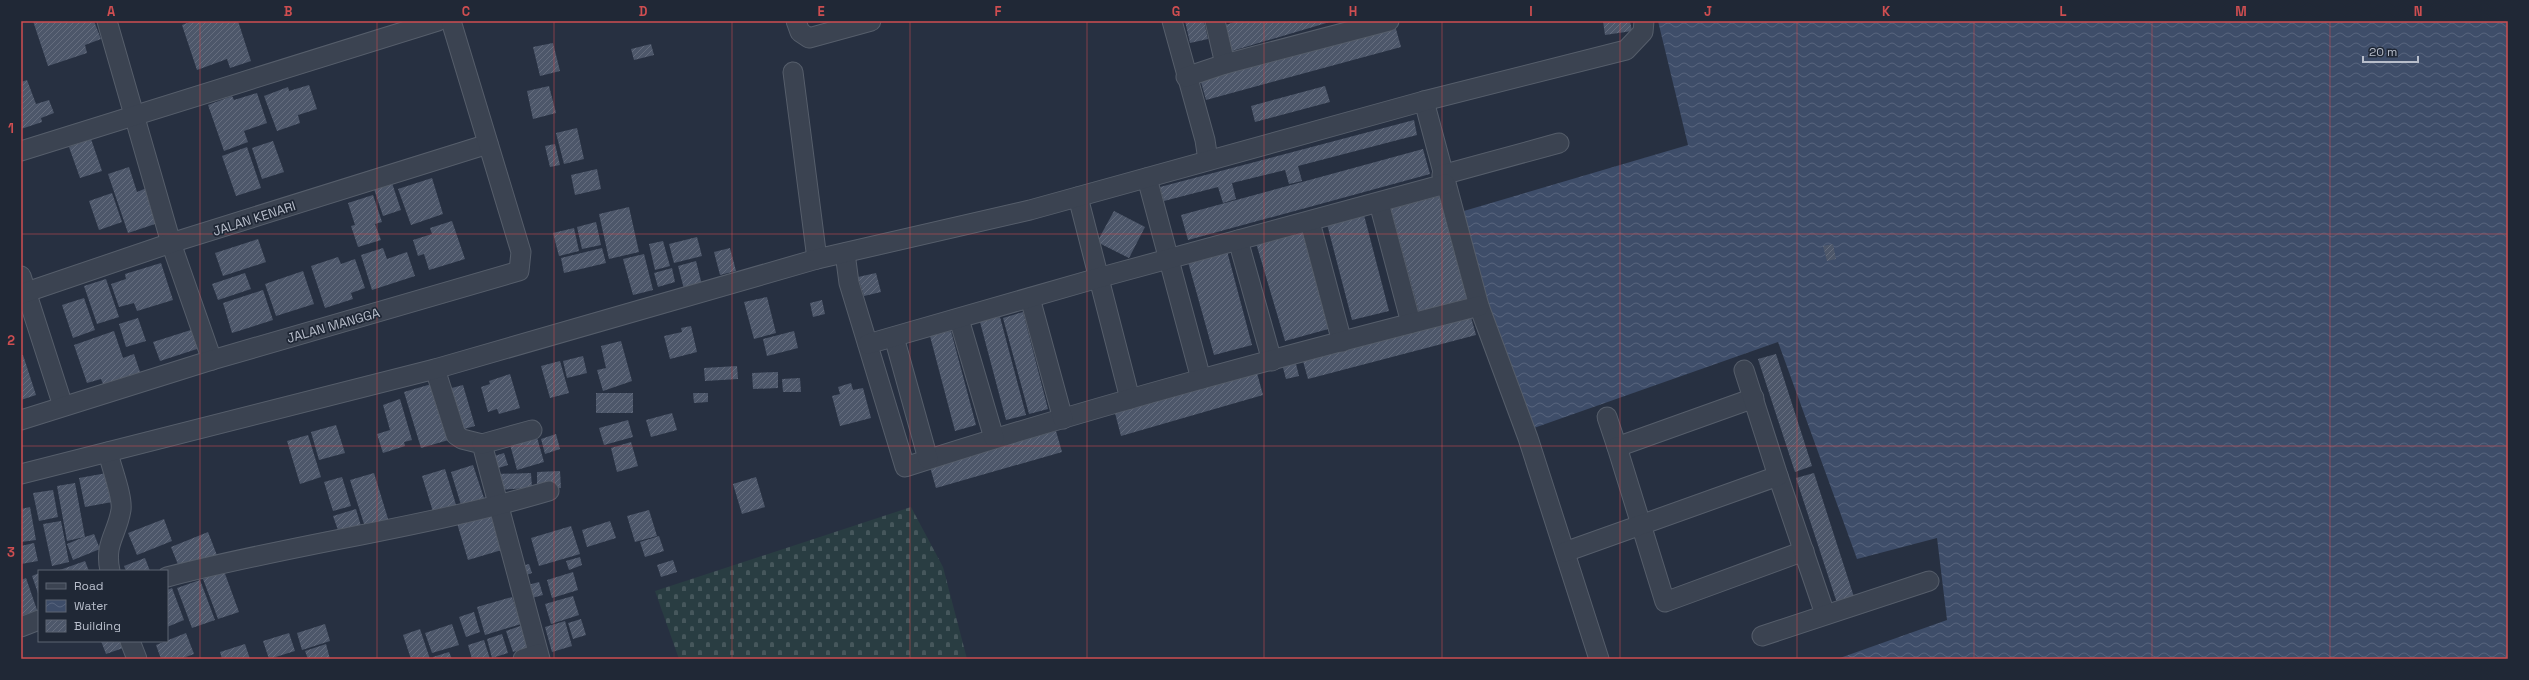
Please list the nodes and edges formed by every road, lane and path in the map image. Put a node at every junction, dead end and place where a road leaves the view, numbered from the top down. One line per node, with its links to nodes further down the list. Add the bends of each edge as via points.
1 (108, 21): 15 (street)
2 (438, 21): 15 (street)
3 (452, 21): 17 (street)
4 (796, 21): 5 (street, via 800,32 809,38)
5 (871, 21)
6 (1172, 21): 13 (street)
7 (1215, 21): 11 (street)
8 (1389, 21): 10 (street)
9 (1644, 21): 14 (street, via 1643,32 1626,50)
10 (1360, 25): 11 (street)
11 (1226, 64): 13 (street)
12 (793, 72): 29 (street)
13 (1186, 78): 19 (street, via 1205,140)
14 (1424, 101): 19 (street); 21 (street)
15 (134, 115): 18 (street); 26 (street)
16 (1559, 143): 21 (street)
17 (488, 144): 26 (street, JALAN KENARI); 39 (street, JALAN MANGGA, via 521,252 519,271)
18 (21, 151)
19 (1208, 160): 20 (street)
20 (1147, 178): 22 (street); 28 (street)
21 (1444, 180): 23 (street); 33 (street)
22 (1078, 197): 27 (street); 30 (street)
23 (1379, 203): 24 (street); 35 (street)
24 (1310, 222): 25 (street); 37 (street)
25 (1238, 240): 28 (street); 40 (street)
26 (171, 243): 31 (street, JALAN KENARI); 39 (street)
27 (845, 253): 29 (street); 38 (street, via 850,283)
28 (1170, 258): 30 (street); 43 (street)
29 (817, 259): 41 (street)
30 (1098, 278): 32 (street); 45 (street)
31 (23, 287): 46 (street)
32 (1030, 298): 34 (street); 48 (street)
33 (1479, 306): 35 (street); 62 (street, via 1528,438)
34 (959, 319): 36 (street); 51 (street)
35 (1411, 323): 37 (street)
36 (894, 337): 38 (street); 55 (street)
37 (1342, 342): 40 (street)
38 (868, 344): 55 (street, via 905,467)
39 (212, 360): 46 (street, JALAN MANGGA)
40 (1272, 361): 43 (street)
41 (436, 369): 52 (street, via 456,435); 54 (street)
42 (1744, 370): 44 (street)
43 (1201, 379): 45 (street)
44 (1754, 398): 53 (street); 57 (street)
45 (1130, 399): 48 (street)
46 (63, 406): 49 (street, JALAN MANGGA)
47 (1607, 417): 53 (street)
48 (1063, 419): 51 (street)
49 (21, 420)
50 (532, 430): 52 (street)
51 (994, 438): 55 (street)
52 (482, 444): 59 (street)
53 (1616, 447): 60 (street)
54 (108, 452): 56 (street); 63 (street, via 121,505 108,546)
55 (928, 459)
56 (21, 474)
57 (1778, 476): 60 (street); 61 (street)
58 (549, 491): 59 (street)
59 (498, 506): 64 (street); 71 (street)
60 (1641, 525): 61 (street, via 1665,602); 62 (street)
61 (1804, 551): 66 (street)
62 (1565, 552): 73 (street)
63 (110, 570)
64 (168, 577)
65 (1928, 581): 66 (street)
66 (1825, 614): 69 (street)
67 (38, 620): 68 (street)
68 (21, 627)
69 (1762, 636)
70 (130, 642): 72 (street)
71 (534, 658)
72 (137, 659)
73 (1599, 659)

